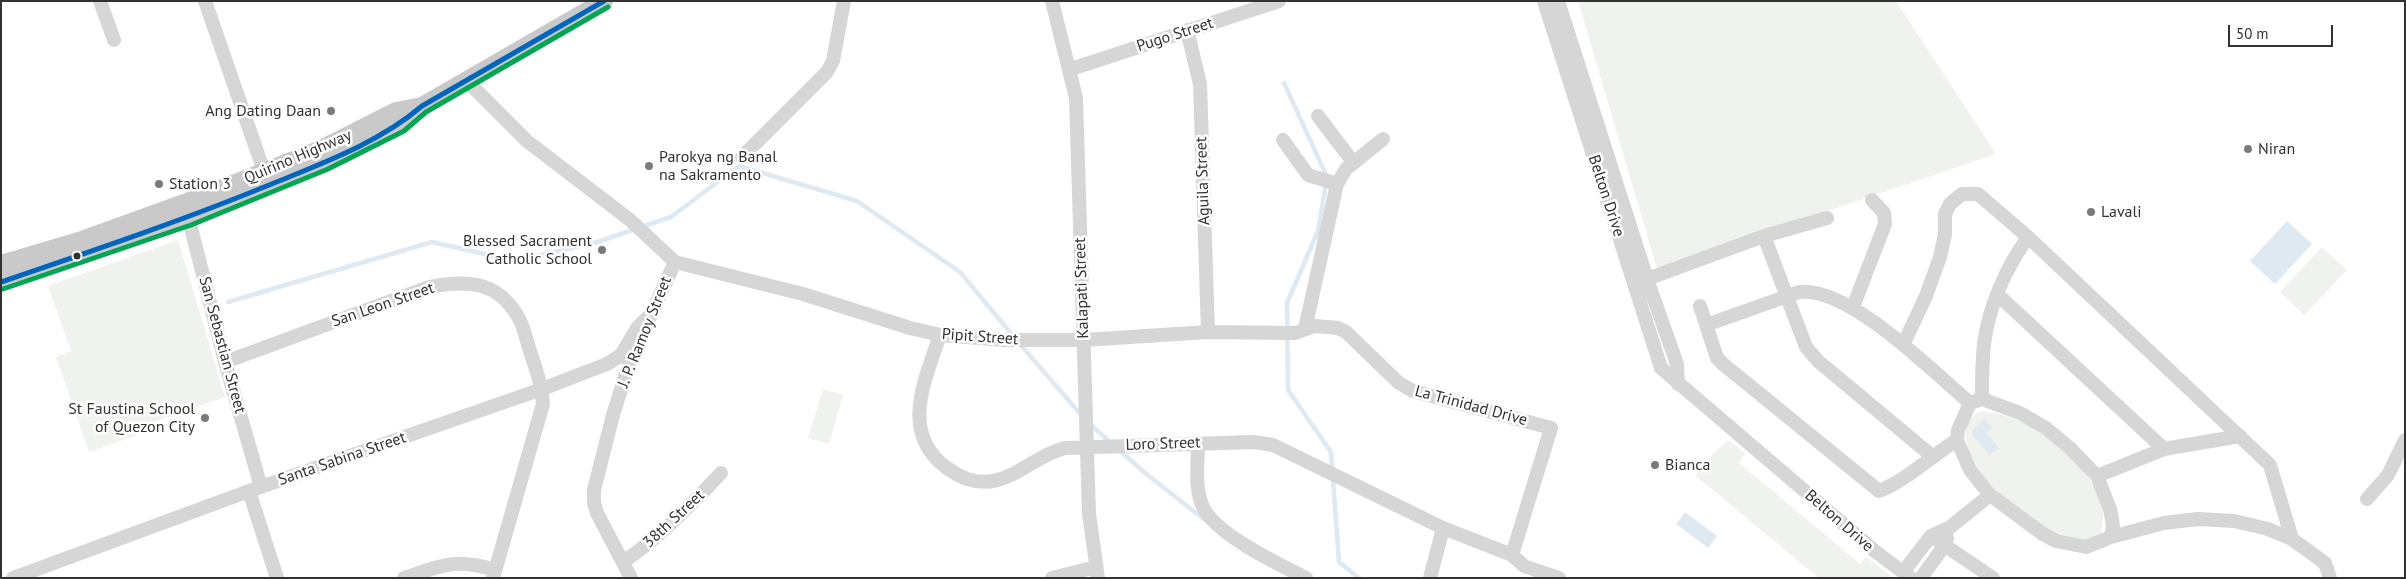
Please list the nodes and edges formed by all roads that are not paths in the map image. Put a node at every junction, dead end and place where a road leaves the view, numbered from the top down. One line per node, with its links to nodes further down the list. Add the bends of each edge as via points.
1 (205, 1): 17 (street)
2 (604, 1): 11 (main road, Quirino Highway)
3 (844, 1): 15 (street, via 833,61 827,72)
4 (1052, 1): 10 (street, Kalapati Street)
5 (1279, 1): 8 (street, Pugo Street)
6 (103, 2): 9 (street)
7 (1552, 4): 26 (street, Belton Drive); 40 (street, Belton Drive, via 1661,368)
8 (1187, 30): 10 (street, Pugo Street); 35 (street, Aguila Street, via 1200,84)
9 (114, 40)
10 (1071, 69): 37 (street, Kalapati Street, via 1076,98)
11 (467, 82): 17 (main road, Quirino Highway, via 422,106 396,111); 24 (street, J. P. Ramoy Street, via 527,142 630,220)
12 (1318, 116): 16 (street)
13 (1383, 139): 16 (street)
14 (1283, 140): 18 (street, via 1308,175)
15 (742, 157)
16 (1353, 162): 18 (street)
17 (267, 179): 20 (main road, Quirino Highway)
18 (1337, 184): 34 (street)
19 (1872, 200): 31 (street, via 1884,213 1885,224)
20 (187, 211): 25 (main road, Quirino Highway); 27 (main road, Quirino Highway); 39 (street, San Sebastian Street)
21 (1827, 218): 22 (street)
22 (1764, 236): 26 (street); 28 (street)
23 (2028, 237): 29 (street, via 2012,260); 38 (street, via 1978,194 1962,194 1950,204 1945,214 1940,257); 43 (street)
24 (675, 262): 32 (street, J. P. Ramoy Street); 36 (street, Pipit Street, via 803,294)
25 (1, 264)
26 (1648, 279): 40 (street, Belton Drive, via 1677,364)
27 (1, 282)
28 (1786, 295): 31 (street, via 1808,290); 33 (street); 49 (street, via 1806,347 1818,361)
29 (1998, 295): 42 (street, via 1984,345); 48 (street)
30 (1700, 306): 33 (street)
31 (1853, 307): 38 (street)
32 (651, 314): 41 (street, Santa Sabina Street, via 637,328 616,360); 62 (street, J. P. Ramoy Street, via 627,370 594,490 597,514)
33 (1706, 325): 49 (street, via 1722,364 1879,491 1892,487)
34 (1300, 331): 35 (street, Pipit Street); 61 (street, La Trinidad Drive, via 1316,326 1338,328 1399,383 1413,391 1551,428)
35 (1208, 332): 37 (street, Pipit Street)
36 (940, 335): 37 (street, Pipit Street, via 1004,340); 47 (street, Loro Street, via 918,410 927,445 945,467 973,481 991,481 1018,472 1054,451)
37 (1084, 340): 47 (street, Kalapati Street)
38 (1903, 345): 42 (street)
39 (225, 362): 41 (street, San Leon Street, via 429,287 455,282 492,289 508,303 518,316); 52 (street, San Sebastian Street)
40 (1678, 384): 65 (street, Belton Drive)
41 (542, 389): 52 (street, Santa Sabina Street); 64 (street, via 543,404)
42 (1976, 401): 44 (street, via 1958,430); 51 (street, via 2020,413 2046,428)
43 (2240, 436): 48 (street); 59 (street, via 2270,465)
44 (1957, 440): 49 (street); 53 (street, via 1970,470)
45 (2405, 440): 54 (street, via 2388,475)
46 (1198, 443): 47 (street, Loro Street); 55 (street, Loro Street, via 1254,442 1273,446); 71 (street, via 1199,495 1210,519 1256,551)
47 (1087, 446): 63 (street, Kalapati Street)
48 (2164, 449): 51 (street)
49 (1932, 456)
50 (721, 473): 62 (street, 38th Street, via 653,542)
51 (2097, 476): 58 (street, via 2110,510 2113,525)
52 (255, 489): 66 (street, Santa Sabina Street); 67 (street, San Sebastian Street)
53 (1990, 496): 56 (street); 58 (street, via 2056,541 2086,548)
54 (2367, 499)
55 (1444, 528): 61 (street, Loro Street); 72 (street)
56 (1950, 528): 57 (street); 60 (street)
57 (1931, 536): 60 (street); 65 (street)
58 (2110, 537): 59 (street, via 2164,523 2198,519 2268,529)
59 (2292, 540): 76 (street, via 2325,563)
60 (1944, 546): 74 (street); 75 (street)
61 (1512, 555): 73 (street, Loro Street, via 1524,566)
62 (623, 562): 69 (street, J. P. Ramoy Street)
63 (1097, 572): 70 (street)
64 (494, 574): 68 (street, via 471,564 450,563)
65 (1907, 575)
66 (13, 578)
67 (277, 578)
68 (404, 578)
69 (631, 578)
70 (1052, 578)
71 (1306, 578)
72 (1430, 578)
73 (1559, 578)
74 (1921, 578)
75 (1993, 578)
76 (2330, 578)

